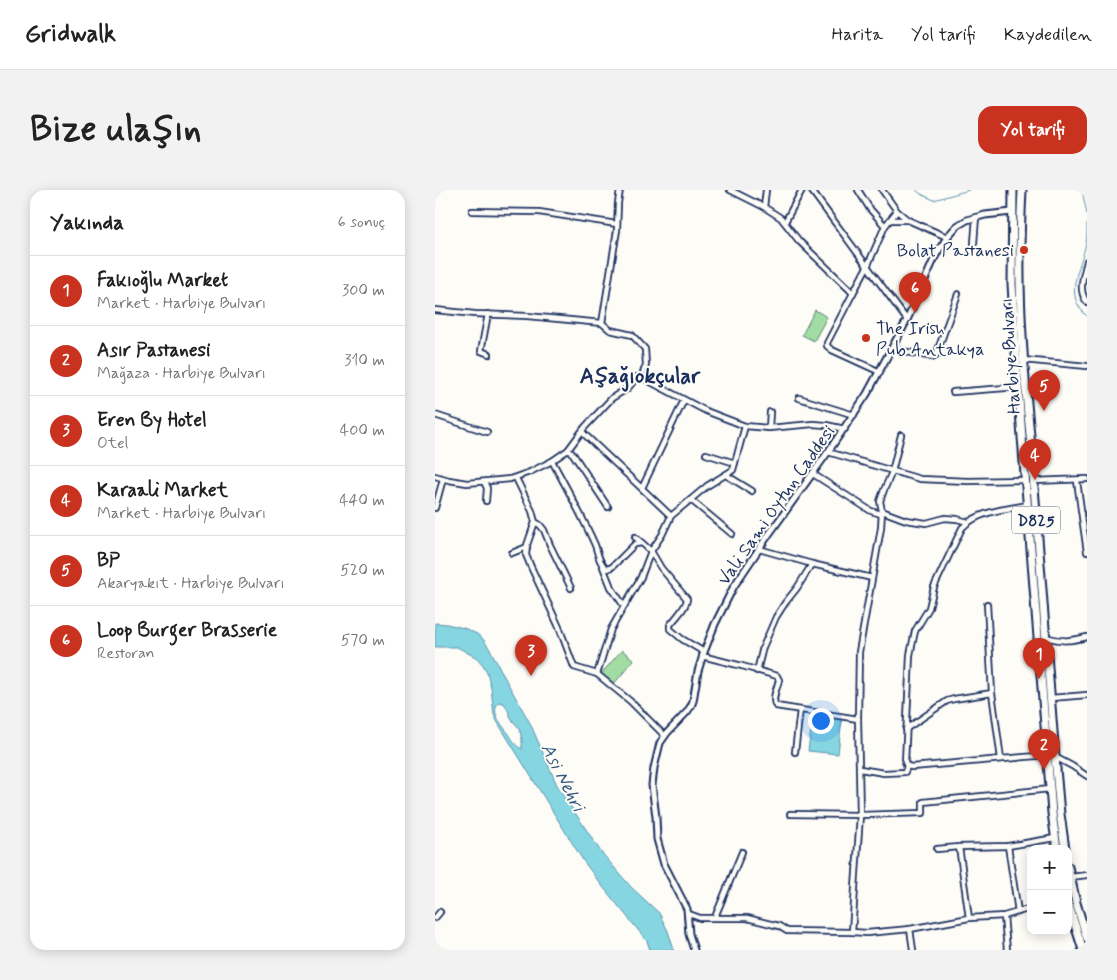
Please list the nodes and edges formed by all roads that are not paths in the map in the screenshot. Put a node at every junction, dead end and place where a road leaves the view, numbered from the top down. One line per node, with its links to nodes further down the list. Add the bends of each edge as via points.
1 (621, 190): 18 (street)
2 (730, 190): 10 (street)
3 (766, 190): 10 (street)
4 (802, 190): 17 (street)
5 (811, 190): 23 (street)
6 (858, 190): 19 (street)
7 (883, 190): 12 (street)
8 (1013, 190): 13 (main road, Harbiye Bulvarı / D825)
9 (1022, 190): 33 (main road, Harbiye Bulvarı / D825)
10 (764, 206): 17 (street)
11 (472, 211): 18 (street, via 539,212)
12 (897, 211): 15 (street); 16 (street)
13 (1013, 212): 14 (street, Vali Sami Oytun Caddesi); 33 (main road, Harbiye Bulvarı / D825, via 1013,284)
14 (976, 217): 20 (street, Vali Sami Oytun Caddesi, via 962,222); 21 (street)
15 (890, 220): 16 (street); 19 (street)
16 (908, 220): 20 (street)
17 (785, 222): 24 (street, via 799,241)
18 (617, 224): 30 (street)
19 (885, 226): 23 (street)
20 (947, 237): 29 (street, Vali Sami Oytun Caddesi)
21 (974, 243)
22 (1087, 261): 26 (street, via 1081,288)
23 (867, 266): 24 (street); 29 (street)
24 (853, 293): 35 (street, via 827,346)
25 (958, 294): 31 (street, via 936,355)
26 (1087, 302)
27 (435, 310): 28 (street)
28 (488, 314): 30 (street); 32 (street, via 481,351)
29 (907, 320): 31 (street, Vali Sami Oytun Caddesi)
30 (602, 323): 36 (street, via 610,330 632,335 645,349 646,366)
31 (892, 349): 35 (street, Vali Sami Oytun Caddesi)
32 (489, 354)
33 (1020, 360): 34 (street); 37 (main road, Harbiye Bulvarı / D825)
34 (1087, 366)
35 (880, 372): 43 (street, Vali Sami Oytun Caddesi)
36 (641, 378): 40 (street); 48 (street, via 637,377 628,388 612,398)
37 (1021, 387): 38 (street); 62 (main road, Harbiye Bulvarı / D825); 64 (main road, Harbiye Bulvarı / D825)
38 (953, 392)
39 (799, 398): 43 (street)
40 (684, 400): 44 (street); 66 (street)
41 (770, 412): 45 (street)
42 (435, 415): 47 (street)
43 (854, 415): 46 (street, Vali Sami Oytun Caddesi)
44 (745, 426): 45 (street); 54 (street)
45 (769, 428): 46 (street, via 813,424)
46 (845, 429): 51 (street, Vali Sami Oytun Caddesi)
47 (487, 432)
48 (582, 432): 50 (street); 66 (street)
49 (901, 435): 55 (street)
50 (568, 450): 53 (street); 71 (street)
51 (828, 452): 55 (street); 56 (street, Vali Sami Oytun Caddesi)
52 (706, 454): 54 (street)
53 (552, 461): 59 (street); 86 (street)
54 (735, 463): 57 (street, via 733,470)
55 (893, 472): 62 (street, via 920,479); 73 (street, via 881,501)
56 (813, 474): 73 (street, via 871,511); 81 (street, Vali Sami Oytun Caddesi)
57 (726, 475): 67 (street); 68 (street)
58 (435, 476): 60 (street)
59 (516, 478): 65 (street); 75 (street)
60 (443, 479): 65 (street); 72 (street)
61 (1087, 479): 63 (street)
62 (1025, 480): 70 (main road, Harbiye Bulvarı / D825)
63 (1077, 480): 64 (street); 83 (street)
64 (1034, 481): 92 (main road, Harbiye Bulvarı / D825)
65 (484, 482): 69 (street)
66 (642, 488): 74 (street)
67 (752, 490)
68 (691, 500): 74 (street); 77 (street)
69 (486, 501)
70 (1027, 505): 76 (street, via 983,515); 104 (main road, Harbiye Bulvarı / D825)
71 (608, 507)
72 (435, 508)
73 (882, 513): 76 (street, via 926,523 945,518); 87 (street)
74 (671, 516): 82 (street)
75 (535, 522): 80 (street); 88 (street, via 544,530)
76 (968, 522): 101 (street, via 962,528 934,588 929,608 915,631 910,655)
77 (732, 534)
78 (635, 537): 79 (street)
79 (642, 543): 82 (street); 86 (street, via 623,553 612,567 607,569)
80 (527, 547): 84 (street); 95 (street, via 526,555 574,667)
81 (759, 548): 85 (street); 93 (street, Vali Sami Oytun Caddesi, via 725,604)
82 (651, 551): 90 (street); 93 (street, via 687,598 670,629)
83 (1087, 552)
84 (512, 553)
85 (812, 564): 87 (street); 94 (street, via 776,617)
86 (603, 566): 90 (street, via 611,587)
87 (872, 578): 100 (street, via 859,652)
88 (571, 588)
89 (987, 604): 96 (street)
90 (624, 606): 95 (street, via 611,629)
91 (1087, 636): 92 (street, via 1066,641)
92 (1046, 638): 98 (main road, Harbiye Bulvarı / D825)
93 (703, 654): 94 (street); 102 (street, Vali Sami Oytun Caddesi, via 691,706)
94 (757, 671): 99 (street, via 777,676 779,680 773,700 776,706)
95 (597, 674): 102 (street)
96 (993, 693): 101 (street, via 947,701); 105 (street)
97 (1087, 695): 98 (street)
98 (1051, 698): 104 (main road, Harbiye Bulvarı / D825)
99 (800, 710): 100 (street); 103 (street)
100 (857, 718): 107 (street)
101 (906, 729): 106 (street)
102 (665, 736): 125 (street, Vali Sami Oytun Caddesi, via 656,756 652,785 657,839 664,864)
103 (795, 752)
104 (1052, 756): 105 (street); 108 (street); 109 (main road, Harbiye Bulvarı / D825); 114 (main road, Harbiye Bulvarı / D825)
105 (1001, 759): 106 (street)
106 (907, 766): 107 (street, via 905,772)
107 (860, 769): 111 (street)
108 (1087, 776)
109 (1050, 789): 111 (street, via 923,802 923,813); 112 (main road, Harbiye Bulvarı / D825)
110 (790, 814): 111 (street)
111 (860, 815): 132 (street)
112 (1055, 838): 113 (main road, Harbiye Bulvarı / D825); 115 (street)
113 (1056, 845)
114 (1064, 845)
115 (1008, 846): 116 (street); 124 (street)
116 (959, 847): 117 (street); 130 (street)
117 (937, 848)
118 (743, 852): 128 (street)
119 (1087, 875): 120 (street)
120 (1072, 877)
121 (1072, 886): 133 (main road)
122 (1027, 909): 124 (street)
123 (440, 912): 129 (street)
124 (1018, 912): 126 (street)
125 (689, 914): 128 (street, via 700,918); 134 (street, Vali Sami Oytun Caddesi, via 689,934)
126 (1004, 916): 130 (street); 136 (street)
127 (1072, 916): 137 (main road)
128 (715, 917): 132 (street, via 747,918 787,930)
129 (435, 918)
130 (969, 918): 131 (street)
131 (910, 929): 132 (street, via 867,934); 135 (street)
132 (852, 932)
133 (1087, 938)
134 (694, 950)
135 (913, 950)
136 (1007, 950)
137 (1083, 950)

